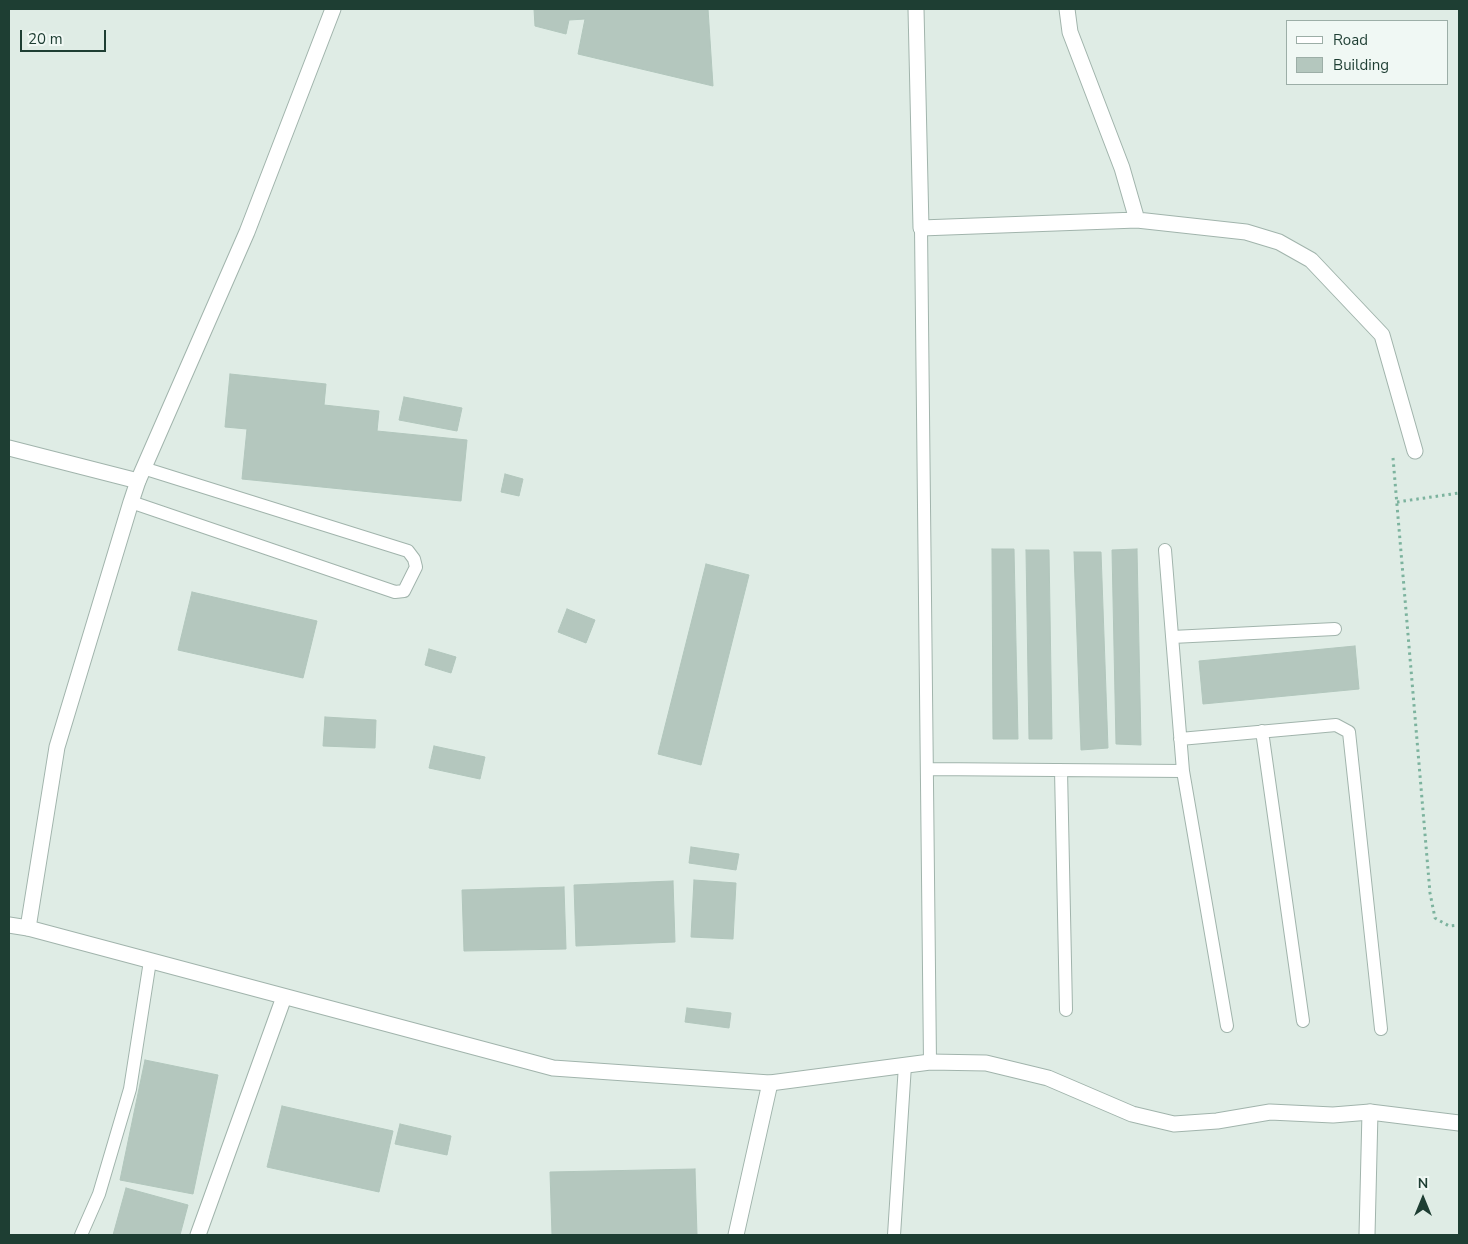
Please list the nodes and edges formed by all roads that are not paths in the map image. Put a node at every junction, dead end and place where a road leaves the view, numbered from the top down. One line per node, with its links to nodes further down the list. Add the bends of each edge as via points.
1 (333, 9): 8 (street, via 247,232)
2 (916, 9): 5 (street)
3 (1067, 9): 4 (street, via 1070,32 1122,168)
4 (1137, 220): 5 (street); 7 (street, via 1246,232 1279,242 1311,260 1382,335)
5 (921, 228): 15 (lane)
6 (9, 448): 8 (street)
7 (1415, 451)
8 (141, 474): 9 (street); 9 (lane, via 408,551 416,567 404,591 395,592)
9 (131, 502): 19 (street, via 57,747)
10 (1164, 550): 12 (lane)
11 (1335, 629): 12 (lane)
12 (1172, 637): 14 (lane)
13 (1262, 731): 14 (lane); 23 (lane); 25 (lane, via 1336,724 1349,732)
14 (1180, 739): 17 (lane)
15 (927, 769): 16 (lane); 26 (lane)
16 (1061, 770): 17 (lane); 22 (lane)
17 (1184, 771): 24 (lane)
18 (9, 925): 19 (street)
19 (28, 928): 20 (street)
20 (150, 961): 21 (street); 31 (lane, via 130,1089 99,1194)
21 (284, 997): 28 (street, via 553,1068); 32 (street)
22 (1066, 1010)
23 (1303, 1021)
24 (1227, 1026)
25 (1382, 1029)
26 (930, 1062): 27 (street); 29 (street, via 986,1063 1048,1078 1132,1114 1174,1124 1217,1122 1270,1112 1333,1115)
27 (904, 1065): 28 (street); 34 (lane)
28 (770, 1083): 33 (street)
29 (1370, 1112): 30 (street); 35 (street)
30 (1459, 1123)
31 (81, 1235)
32 (198, 1235)
33 (736, 1235)
34 (894, 1235)
35 (1367, 1235)

